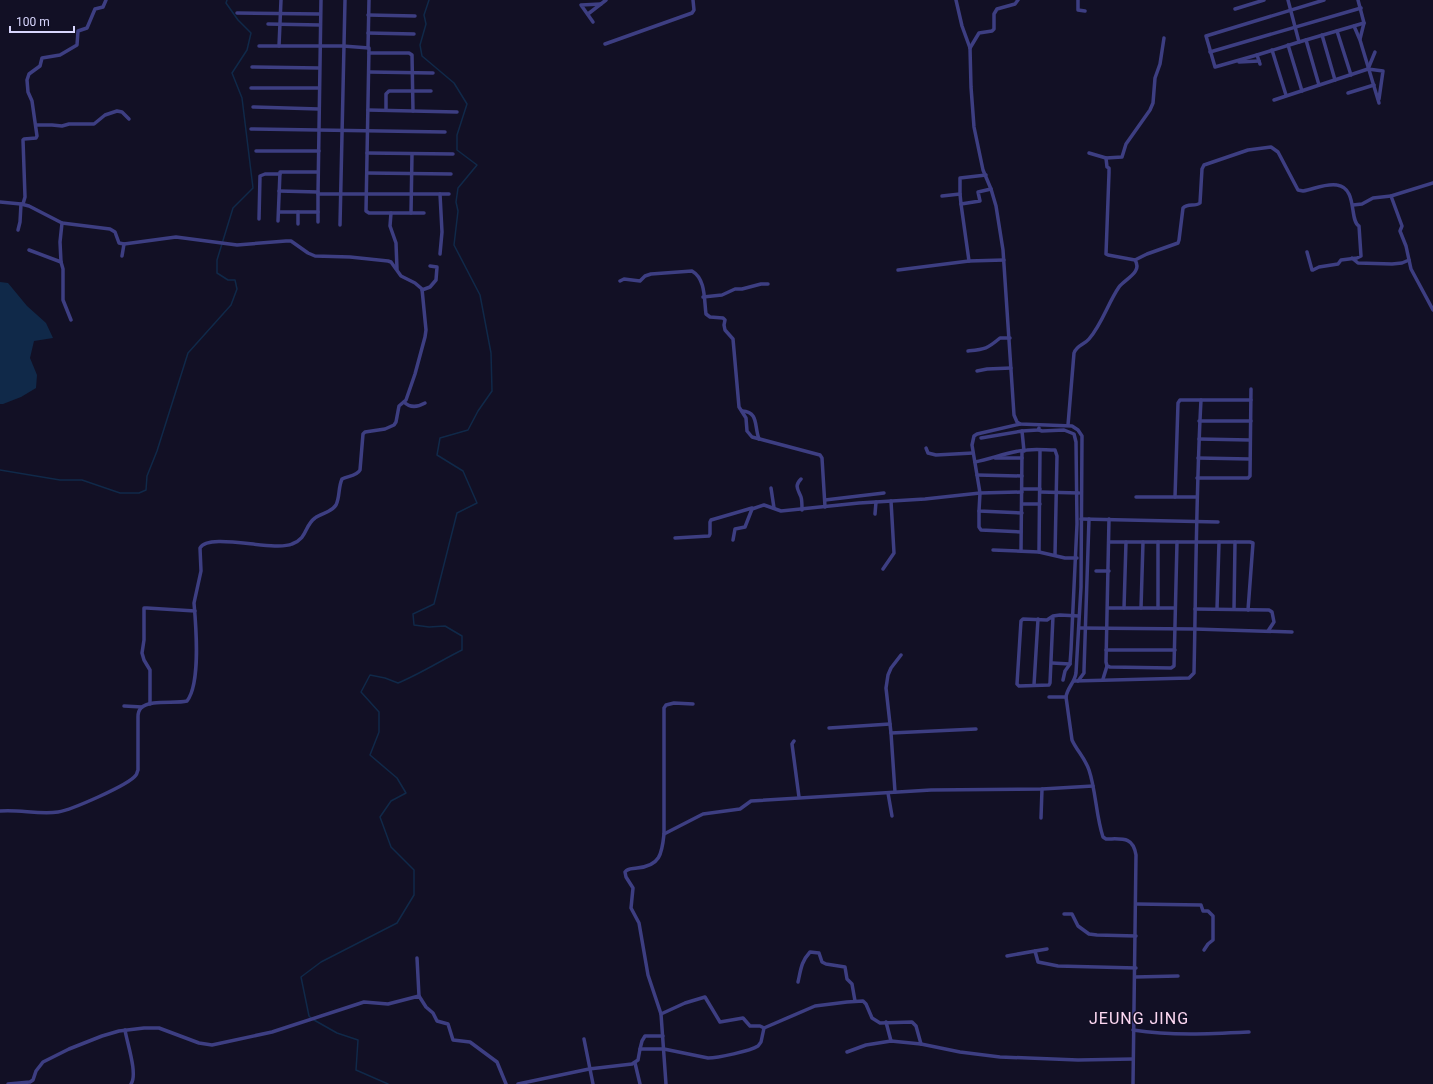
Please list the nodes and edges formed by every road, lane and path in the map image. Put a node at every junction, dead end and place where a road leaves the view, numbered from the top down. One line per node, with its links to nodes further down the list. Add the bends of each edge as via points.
1 (106, 0): 80 (street, via 103,7 95,9 87,28 78,31 77,44 60,55 42,58 40,66 29,74 27,85)
2 (281, 0): 21 (street)
3 (321, 0): 22 (street)
4 (345, 0): 45 (street)
5 (368, 0): 24 (street)
6 (606, 0): 15 (street)
7 (693, 0): 41 (street, via 692,13)
8 (956, 0): 48 (street)
9 (1018, 0): 48 (street, via 1015,4 997,9 994,14 994,29 980,33)
10 (1078, 0): 19 (street, via 1078,10)
11 (1264, 0): 17 (street)
12 (1288, 0): 18 (street)
13 (1324, 0): 18 (street)
14 (1358, 0): 16 (street)
15 (601, 4): 23 (street); 23 (street, via 581,5)
16 (1360, 8): 27 (street); 32 (street)
17 (1235, 9)
18 (1291, 10): 32 (street); 50 (street, via 1208,35 1206,38)
19 (1085, 11)
20 (238, 13): 21 (street)
21 (280, 13): 22 (street); 29 (street)
22 (320, 14): 30 (street)
23 (588, 14): 26 (street)
24 (368, 15): 25 (street); 34 (street)
25 (415, 16)
26 (593, 22)
27 (1364, 23): 31 (street); 39 (street)
28 (268, 24): 29 (street)
29 (280, 24): 30 (street); 44 (street)
30 (320, 25): 46 (street)
31 (1354, 26): 33 (street); 39 (street)
32 (1295, 27): 40 (street); 50 (street)
33 (1337, 31): 36 (street); 61 (street)
34 (368, 33): 35 (street); 47 (street)
35 (414, 34)
36 (1322, 35): 38 (street); 62 (street)
37 (1164, 38): 92 (street, via 1150,110 1126,144 1122,157)
38 (1306, 40): 40 (street); 63 (street)
39 (1360, 40): 57 (street)
40 (1299, 42): 42 (street)
41 (605, 44)
42 (1288, 45): 49 (street); 69 (street)
43 (260, 46): 44 (street)
44 (279, 46): 46 (street)
45 (343, 46): 46 (street); 47 (street); 83 (street)
46 (320, 47): 56 (street)
47 (368, 48): 52 (street)
48 (970, 48): 98 (street, via 974,127)
49 (1272, 50): 53 (street); 71 (street)
50 (1210, 52): 54 (street, via 1215,68)
51 (1375, 52): 57 (street)
52 (369, 53): 58 (street); 59 (street, via 411,54)
53 (1257, 55): 54 (street); 54 (street, via 1259,63)
54 (1234, 63)
55 (252, 67): 56 (street)
56 (319, 68): 66 (street)
57 (1368, 69): 61 (street); 64 (street); 64 (street, via 1383,72 1379,102)
58 (369, 72): 59 (street); 75 (street)
59 (413, 72): 60 (street); 67 (street)
60 (433, 73)
61 (1351, 75): 62 (street)
62 (1335, 80): 63 (street)
63 (1319, 85): 69 (street)
64 (1374, 85): 70 (street)
65 (251, 88): 66 (street)
66 (319, 88): 74 (street)
67 (413, 91): 68 (street); 76 (street, via 388,92); 77 (street)
68 (430, 91)
69 (1302, 91): 71 (street)
70 (1348, 93)
71 (1286, 95): 72 (street)
72 (1274, 100)
73 (253, 107): 74 (street)
74 (319, 109): 82 (street)
75 (368, 110): 76 (street); 84 (street)
76 (386, 110): 77 (street)
77 (413, 111): 78 (street)
78 (457, 112)
79 (129, 119): 80 (street, via 117,111 94,124)
80 (36, 125): 112 (street, via 37,137 23,140 25,197)
81 (251, 129): 82 (street)
82 (319, 130): 83 (street); 87 (street)
83 (343, 130): 84 (street); 104 (street)
84 (367, 130): 85 (street); 88 (street)
85 (445, 132)
86 (256, 151): 87 (street)
87 (319, 151): 93 (street)
88 (367, 153): 90 (street); 95 (street)
89 (1089, 153): 92 (street)
90 (412, 154): 91 (street); 96 (street)
91 (453, 154)
92 (1106, 158): 135 (street, via 1109,173 1106,254)
93 (318, 172): 94 (street, via 282,171); 102 (street)
94 (280, 174): 101 (street); 121 (street, via 260,176)
95 (367, 174): 96 (street); 103 (street)
96 (412, 174): 97 (street); 105 (street)
97 (451, 174)
98 (986, 175): 100 (street); 108 (street, via 960,178)
99 (1433, 184): 110 (street)
100 (992, 189): 113 (street, via 978,192 980,201); 134 (street)
101 (279, 191): 102 (street); 115 (street)
102 (318, 193): 104 (street); 117 (street)
103 (366, 193): 104 (street); 105 (street); 118 (street, via 367,212)
104 (341, 194): 126 (street)
105 (412, 194): 106 (street); 119 (street)
106 (440, 194): 107 (street); 131 (street)
107 (449, 194)
108 (960, 194): 109 (street); 113 (street)
109 (942, 196)
110 (1390, 196): 114 (street, via 1373,198 1362,204); 136 (street, via 1402,226 1400,231)
111 (0, 202): 112 (street)
112 (22, 204): 124 (street); 127 (street)
113 (961, 204): 137 (street)
114 (1353, 205): 133 (street, via 1356,224 1359,226 1362,254 1360,257); 135 (street, via 1347,191 1341,186 1298,190 1278,152 1271,147 1248,150 1204,165 1200,203 1187,205 1182,209 1178,243)
115 (279, 212): 116 (street); 122 (street)
116 (298, 212): 117 (street); 125 (street)
117 (318, 212): 123 (street)
118 (391, 213): 119 (street); 140 (street, via 390,226 396,243)
119 (411, 213): 120 (street)
120 (424, 214)
121 (260, 220)
122 (278, 221)
123 (318, 222)
124 (62, 223): 128 (street, via 110,229 115,232 119,243); 138 (street)
125 (298, 224)
126 (340, 225)
127 (18, 230)
128 (124, 244): 132 (street); 140 (street, via 176,237 237,245 291,241 311,255 388,261)
129 (29, 250): 138 (street)
130 (1307, 252): 133 (street, via 1312,270)
131 (440, 254)
132 (122, 256)
133 (1352, 258): 136 (street, via 1358,262 1392,264)
134 (1004, 260): 137 (street); 148 (street)
135 (1136, 260): 162 (street, via 1135,272 1120,286 1090,337 1075,349)
136 (1409, 260): 146 (street, via 1411,269)
137 (969, 261): 141 (street)
138 (61, 262): 147 (street, via 63,300)
139 (430, 266): 144 (street, via 437,267 436,280 430,287)
140 (397, 270): 144 (street, via 401,276)
141 (898, 270)
142 (620, 281): 145 (street, via 640,281 651,274 692,271 701,280)
143 (768, 284): 145 (street)
144 (422, 290): 155 (street, via 426,337)
145 (704, 297): 157 (street, via 706,314 710,317 724,318 725,330 733,339 738,407)
146 (1433, 310)
147 (71, 320)
148 (1010, 338): 149 (street, via 1000,338 986,348); 150 (street)
149 (968, 351)
150 (1011, 368): 151 (street); 160 (street, via 1014,415)
151 (976, 372)
152 (1251, 389): 154 (street)
153 (1200, 400): 154 (street); 158 (street); 191 (street, via 1180,400 1178,403)
154 (1251, 400): 159 (street)
155 (404, 402): 156 (street, via 415,407); 243 (street, via 399,406 394,425 363,434 359,472 342,479 338,502 334,508 315,518 297,542 286,546 207,542 201,546 201,571 195,595)
156 (425, 403)
157 (741, 412): 166 (street, via 746,418 749,434); 166 (street, via 754,417)
158 (1200, 421): 159 (street); 167 (street)
159 (1251, 421): 168 (street)
160 (1020, 424): 161 (street); 172 (street, via 977,434 972,441)
161 (1039, 425): 162 (street); 163 (street)
162 (1068, 425): 189 (street, via 1082,436)
163 (1038, 430): 164 (street); 188 (street, via 1067,431 1075,436)
164 (1022, 431): 165 (street); 171 (street)
165 (981, 438)
166 (759, 439): 193 (street, via 820,456)
167 (1199, 439): 168 (street); 175 (street)
168 (1250, 440): 176 (street)
169 (926, 448): 172 (street, via 928,453 936,456)
170 (1040, 450): 171 (street); 184 (street); 187 (street, via 1057,452)
171 (1023, 451): 173 (street); 174 (street)
172 (973, 453): 177 (street)
173 (993, 458): 174 (street); 177 (street)
174 (1022, 458): 179 (street)
175 (1198, 458): 176 (street); 180 (street)
176 (1250, 459): 180 (street, via 1248,478)
177 (975, 462): 178 (street)
178 (977, 475): 179 (street); 186 (street)
179 (1022, 476): 183 (street)
180 (1197, 478): 192 (street)
181 (801, 479): 201 (street, via 797,488 802,498)
182 (771, 488): 200 (street)
183 (1022, 491): 184 (street); 186 (street); 196 (street)
184 (1040, 491): 187 (street); 197 (street)
185 (884, 493): 193 (street)
186 (980, 493): 194 (street); 202 (street)
187 (1056, 493): 188 (street); 226 (street)
188 (1077, 493): 189 (street); 210 (street)
189 (1082, 493): 205 (street)
190 (1136, 497): 191 (street)
191 (1175, 497): 192 (street)
192 (1196, 497): 208 (street)
193 (825, 500): 199 (street)
194 (891, 501): 195 (street); 231 (street, via 894,553)
195 (876, 502): 199 (street); 204 (street)
196 (1022, 504): 197 (street); 203 (street)
197 (1040, 504): 225 (street)
198 (755, 507): 200 (street, via 764,505); 213 (street, via 711,520 709,536); 214 (street, via 745,527 735,529)
199 (825, 507): 201 (street)
200 (774, 508): 201 (street, via 781,511)
201 (802, 510)
202 (980, 511): 203 (street); 212 (street, via 980,530)
203 (1022, 513): 212 (street)
204 (875, 514)
205 (1081, 519): 206 (street); 211 (street)
206 (1089, 519): 207 (street); 230 (street)
207 (1109, 520): 208 (street); 215 (street)
208 (1197, 521): 209 (street); 220 (street)
209 (1218, 522)
210 (1077, 524): 211 (street); 227 (street)
211 (1081, 524): 228 (street)
212 (1021, 532): 224 (street)
213 (675, 538)
214 (733, 540)
215 (1109, 542): 216 (street); 233 (street)
216 (1126, 542): 217 (street); 235 (street)
217 (1143, 542): 218 (street); 236 (street)
218 (1158, 542): 219 (street); 237 (street)
219 (1177, 542): 220 (street); 238 (street)
220 (1197, 542): 221 (street); 239 (street)
221 (1219, 542): 222 (street); 240 (street)
222 (1235, 542): 241 (street); 242 (street, via 1250,542 1254,546)
223 (993, 550): 224 (street)
224 (1021, 551): 225 (street)
225 (1039, 552): 226 (street)
226 (1055, 555): 227 (street)
227 (1076, 558): 228 (street); 245 (street)
228 (1081, 558): 229 (street)
229 (1081, 563): 230 (street); 246 (street)
230 (1087, 563): 249 (street)
231 (883, 569)
232 (1096, 570): 233 (street)
233 (1109, 570): 234 (street)
234 (1108, 608): 235 (street); 250 (street)
235 (1124, 608): 236 (street)
236 (1141, 608): 237 (street)
237 (1158, 608): 238 (street)
238 (1175, 608): 251 (street)
239 (1195, 609): 240 (street); 252 (street)
240 (1217, 609): 241 (street)
241 (1234, 610): 242 (street)
242 (1248, 610): 253 (street, via 1272,612 1274,622)
243 (195, 611): 269 (street, via 196,676 190,698 184,702); 269 (street, via 144,608 142,653 150,670)
244 (1053, 616): 245 (street); 247 (street, via 1047,620); 260 (street)
245 (1073, 616): 246 (street); 255 (street)
246 (1079, 616): 248 (street)
247 (1038, 619): 266 (street); 266 (street, via 1021,621 1019,639 1017,684)
248 (1079, 628): 249 (street); 256 (street)
249 (1085, 628): 250 (street); 265 (street, via 1084,673)
250 (1107, 628): 251 (street); 257 (street)
251 (1175, 629): 252 (street); 258 (street)
252 (1195, 629): 253 (street); 263 (street, via 1192,677)
253 (1268, 631): 254 (street)
254 (1292, 632)
255 (1072, 633): 256 (street); 261 (street)
256 (1078, 633): 265 (street)
257 (1106, 650): 258 (street); 262 (street)
258 (1175, 650): 262 (street, via 1174,666 1170,668)
259 (901, 655): 273 (street, via 888,674 886,688)
260 (1052, 663): 261 (street); 266 (street, via 1050,684)
261 (1070, 664): 264 (street)
262 (1106, 666): 263 (street)
263 (1103, 679): 265 (street)
264 (1063, 680)
265 (1076, 681): 268 (street, via 1068,689)
266 (1034, 685)
267 (1049, 697): 268 (street)
268 (1066, 697): 278 (street, via 1072,740 1084,759)
269 (150, 704): 272 (street)
270 (693, 704): 286 (street, via 674,703 664,708)
271 (124, 706): 272 (street)
272 (142, 707): 283 (street, via 138,717 138,770 135,777 99,797 59,812)
273 (890, 724): 274 (street); 276 (street)
274 (829, 728)
275 (976, 729): 276 (street)
276 (891, 733): 280 (street)
277 (794, 741): 282 (street, via 792,744)
278 (1093, 786): 279 (street); 287 (street, via 1103,837 1127,840 1135,848)
279 (1042, 789): 280 (street); 285 (street)
280 (895, 792): 281 (street)
281 (888, 793): 282 (street); 284 (street)
282 (799, 797): 286 (street, via 751,801 740,809 706,813)
283 (1, 812)
284 (892, 816)
285 (1041, 818)
286 (664, 834): 301 (street, via 662,851 657,860 625,872 633,888 631,908 639,923 648,975)
287 (1136, 904): 289 (street); 291 (street, via 1201,905 1203,911 1208,911 1213,916 1213,940)
288 (1064, 914): 289 (street, via 1072,914 1078,926 1089,934)
289 (1136, 936): 295 (street)
290 (1047, 949): 292 (street)
291 (1204, 950)
292 (1035, 951): 293 (street); 295 (street, via 1038,962 1058,966)
293 (1007, 956)
294 (417, 958): 299 (street)
295 (1136, 968): 297 (street)
296 (1178, 976): 297 (street)
297 (1135, 977): 305 (street)
298 (798, 982): 300 (street, via 804,959 810,952 819,953 823,963 845,967)
299 (419, 996): 304 (street, via 388,1004 364,1002 272,1032 212,1045 199,1044 159,1028); 319 (street, via 437,1021 448,1025 453,1040 470,1042 496,1062)
300 (855, 1001): 302 (street, via 863,1001 866,1004 875,1021); 303 (street, via 815,1006)
301 (661, 1014): 303 (street, via 705,997 720,1022 743,1018 750,1026); 307 (street)
302 (886, 1022): 309 (street); 310 (street, via 914,1023)
303 (764, 1028): 312 (street, via 761,1042 756,1048 715,1058)
304 (125, 1030): 317 (street, via 102,1036 43,1062 30,1082); 318 (street, via 133,1068 134,1080)
305 (1133, 1030): 306 (street, via 1185,1035); 314 (street)
306 (1249, 1032)
307 (663, 1036): 311 (street, via 645,1036); 312 (street)
308 (584, 1039): 316 (street)
309 (891, 1041): 310 (street); 313 (street, via 866,1045)
310 (921, 1044): 314 (street, via 1000,1057)
311 (640, 1049): 312 (street); 315 (street)
312 (664, 1049): 323 (street)
313 (847, 1052)
314 (1134, 1059): 324 (street)
315 (635, 1063): 316 (street); 322 (street)
316 (589, 1069): 320 (street); 321 (street)
317 (8, 1084)
318 (131, 1084)
319 (506, 1084)
320 (518, 1084)
321 (592, 1084)
322 (640, 1084)
323 (666, 1084)
324 (1134, 1084)

